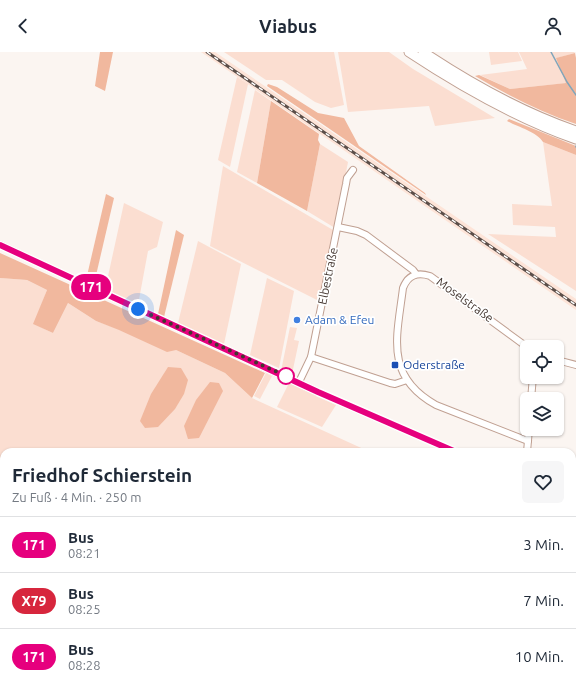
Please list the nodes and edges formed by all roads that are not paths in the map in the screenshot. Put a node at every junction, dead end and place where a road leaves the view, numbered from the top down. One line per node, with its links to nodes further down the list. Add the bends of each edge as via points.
1 (409, 52): 4 (highway, via 494,104 540,126)
2 (423, 52): 3 (highway, via 503,100)
3 (576, 131)
4 (576, 139)
5 (353, 170): 6 (street, Elbestraße, via 346,184)
6 (338, 228): 8 (street, Moselstraße, via 366,235); 10 (street, Elbestraße)
7 (0, 245): 14 (street)
8 (416, 274): 9 (street, Moselstraße, via 425,274 435,279); 13 (street, via 409,278 403,288 397,338 398,359)
9 (520, 342)
10 (311, 357): 13 (street, via 390,383); 14 (street, Elbestraße)
11 (564, 362): 12 (street)
12 (576, 365)
13 (407, 380): 16 (street, via 422,396 436,405)
14 (299, 382): 17 (street)
15 (528, 436): 16 (street)
16 (528, 441): 18 (street)
17 (447, 448)
18 (527, 448)

